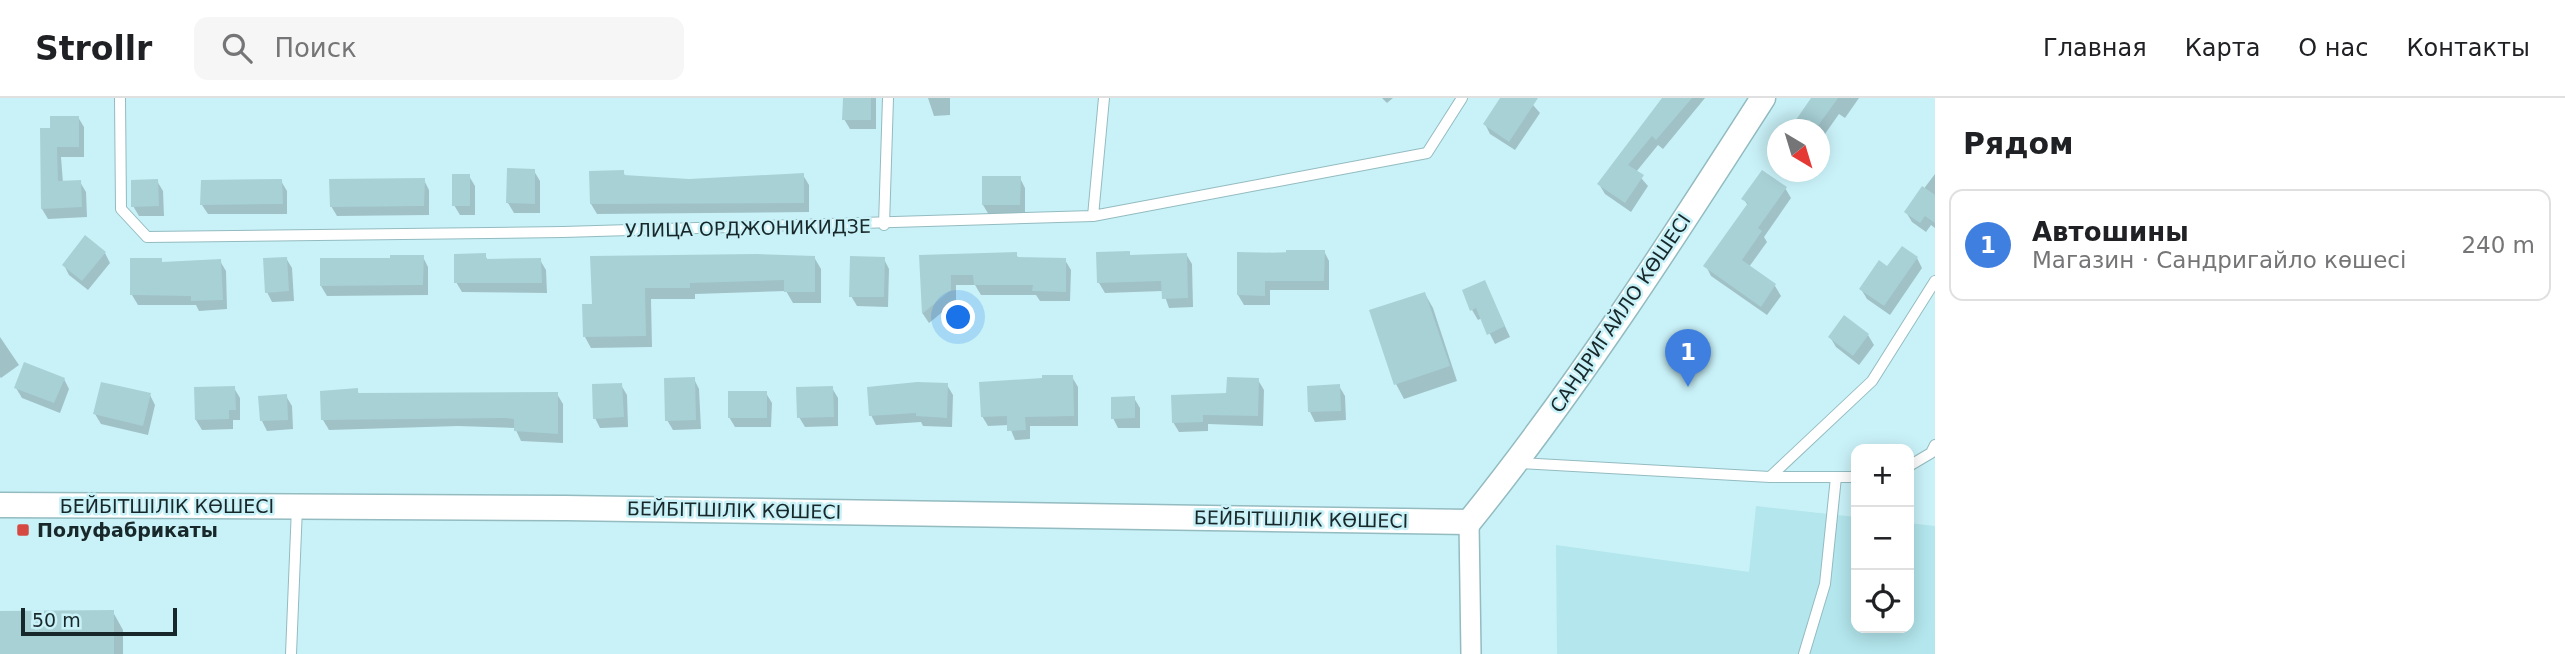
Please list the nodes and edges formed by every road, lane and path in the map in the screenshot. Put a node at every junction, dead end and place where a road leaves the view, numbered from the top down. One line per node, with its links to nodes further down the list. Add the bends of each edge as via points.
1 (120, 98): 7 (lane, УЛИЦА ОРДЖОНИКИДЗЕ, via 121,209 147,237)
2 (888, 98): 7 (lane)
3 (1104, 98): 6 (lane)
4 (1462, 98): 6 (lane, УЛИЦА ОРДЖОНИКИДЗЕ, via 1427,153)
5 (1763, 98): 10 (street, САНДРИГАЙЛО КӨШЕСІ, via 1644,283)
6 (1093, 216): 7 (lane, УЛИЦА ОРДЖОНИКИДЗЕ)
7 (884, 225)
8 (1935, 281): 12 (lane, via 1872,381)
9 (1935, 445): 11 (lane)
10 (1517, 463): 12 (lane); 17 (street, САНДРИГАЙЛО КӨШЕСІ)
11 (1914, 463)
12 (1770, 477): 13 (lane)
13 (1836, 477): 14 (lane); 20 (lane, via 1825,584)
14 (1851, 477)
15 (0, 505): 16 (street, БЕЙБІТШІЛІК КӨШЕСІ)
16 (296, 506): 17 (street, БЕЙБІТШІЛІК КӨШЕСІ); 18 (lane)
17 (1469, 522): 19 (street)
18 (291, 654)
19 (1471, 654)
20 (1804, 654)

